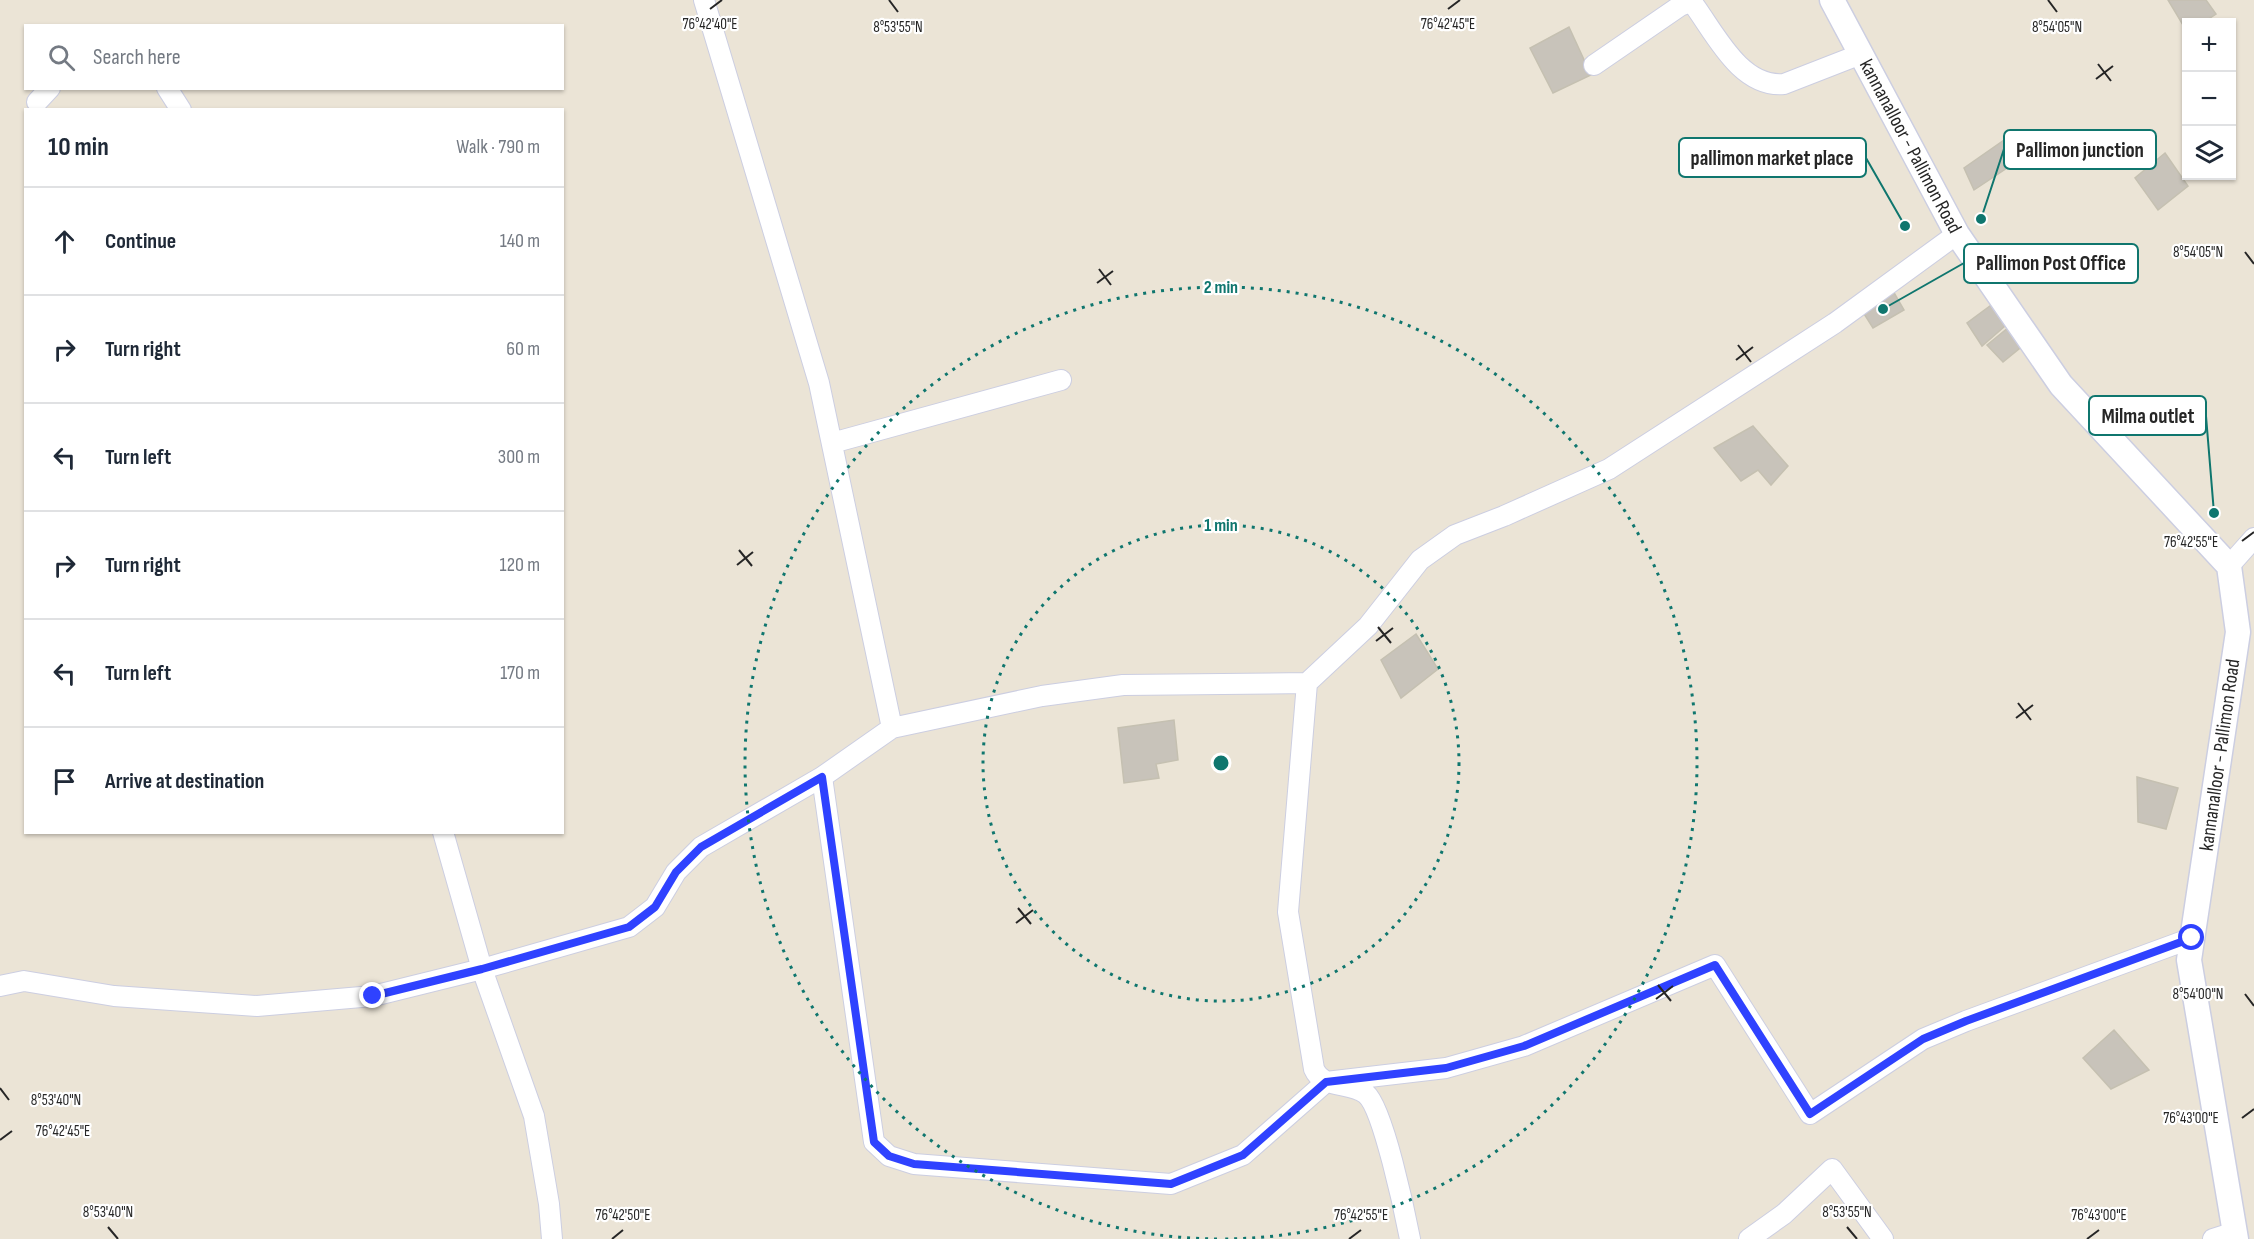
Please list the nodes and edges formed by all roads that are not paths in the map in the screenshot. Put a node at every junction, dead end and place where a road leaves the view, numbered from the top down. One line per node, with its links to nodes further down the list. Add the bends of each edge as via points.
1 (704, 0): 9 (street, via 819,383)
2 (1832, 0): 3 (street, kannanalloor - Pallimon Road)
3 (1861, 54): 4 (street, via 1773,85 1754,79 1741,69 1694,5 1688,3); 7 (street, kannanalloor - Pallimon Road)
4 (1594, 65)
5 (168, 90): 6 (street)
6 (180, 108)
7 (1957, 234): 11 (street, kannanalloor - Pallimon Road, via 2061,386); 12 (street, via 1835,323 1609,469 1455,535 1420,560 1368,626)
8 (1061, 380): 9 (street)
9 (832, 443): 13 (street)
10 (2254, 538): 11 (street)
11 (2229, 566): 16 (street, kannanalloor - Pallimon Road, via 2238,633)
12 (1307, 683): 13 (street, via 1123,685 1042,696); 19 (street, via 1288,912 1314,1069)
13 (892, 728): 14 (street)
14 (822, 777): 17 (street, via 701,847 676,872 655,907 629,927); 19 (street, via 874,1142 889,1156 914,1164 1171,1184 1243,1155)
15 (444, 834): 17 (street)
16 (2192, 938): 19 (street, via 1923,1039 1810,1114 1715,965 1524,1046 1446,1068); 20 (street, kannanalloor - Pallimon Road, via 2189,960)
17 (482, 969): 18 (street, via 373,996 257,1006 114,996 24,981); 21 (street, via 534,1116)
18 (0, 986)
19 (1326, 1082): 22 (street, via 1359,1089 1372,1102 1391,1158)
20 (2228, 1237)
21 (552, 1239)
22 (1410, 1239)
23 (1749, 1239): 24 (street, via 1784,1214 1832,1169)
24 (1882, 1239)

